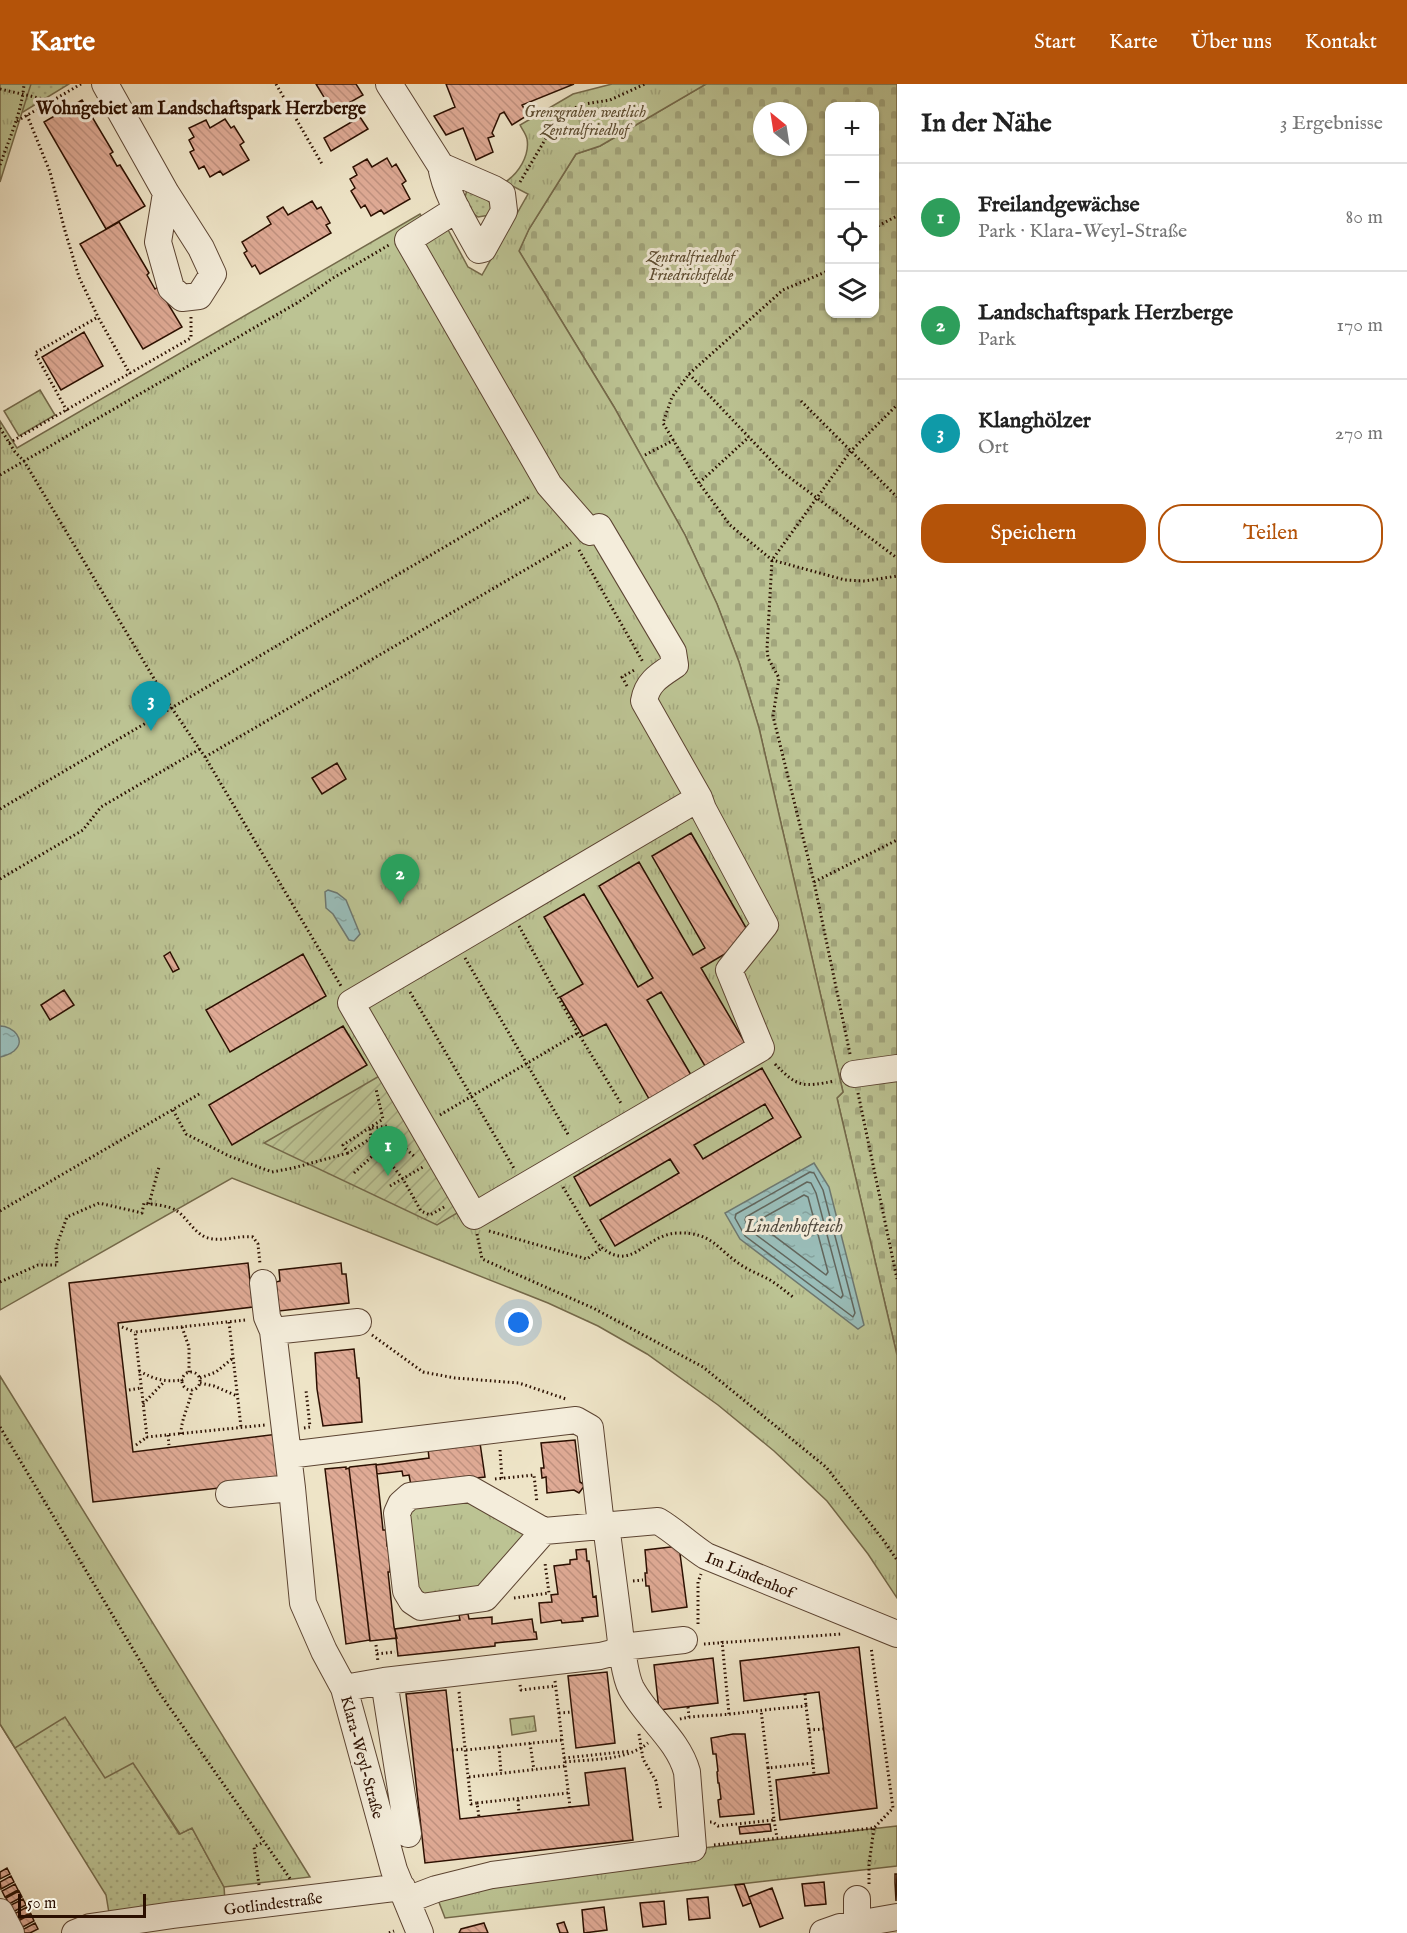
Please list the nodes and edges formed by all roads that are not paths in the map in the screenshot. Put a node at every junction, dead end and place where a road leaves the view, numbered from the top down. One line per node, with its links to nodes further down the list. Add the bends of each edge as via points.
1 (105, 84): 4 (street)
2 (389, 84): 3 (street)
3 (441, 166): 5 (street); 5 (street, via 502,195 504,211 483,249 479,250)
4 (166, 193): 4 (street, via 158,242 171,288 182,298 199,296 213,274)
5 (457, 209): 6 (street, via 408,240 549,485 590,532 599,527 674,652 675,665 646,688 644,700)
6 (699, 798): 6 (street, via 765,925 729,970 761,1048 474,1216 351,1003)
7 (897, 1068): 8 (street)
8 (854, 1074)
9 (263, 1283): 11 (street, Klara-Weyl-Straße)
10 (358, 1322): 11 (street)
11 (270, 1324): 12 (street, Klara-Weyl-Straße)
12 (288, 1455): 13 (street, Klara-Weyl-Straße); 15 (street, via 576,1420 590,1428)
13 (292, 1488): 14 (street); 21 (street, Klara-Weyl-Straße, via 303,1603)
14 (229, 1494)
15 (604, 1525): 16 (street, Im Lindenhof); 17 (street, Im Lindenhof, via 657,1521 717,1561); 19 (street)
16 (542, 1531): 16 (street, via 470,1489 410,1496 401,1503 397,1514 406,1591 421,1607 485,1598)
17 (897, 1634)
18 (691, 1642): 19 (street)
19 (622, 1647): 20 (street, via 600,1656); 23 (street, Gotlindestraße, via 630,1686 657,1736 677,1748 684,1762 696,1847 492,1875)
20 (384, 1681): 21 (street); 22 (street)
21 (344, 1688): 23 (street, Klara-Weyl-Straße, via 394,1870)
22 (408, 1834)
23 (405, 1893): 27 (street, Gotlindestraße, via 165,1916 90,1927); 28 (street, Klara-Weyl-Straße)
24 (0, 1912): 26 (street)
25 (897, 1917): 29 (street, via 857,1911 840,1927)
26 (11, 1933)
27 (75, 1933)
28 (420, 1933)
29 (823, 1933)

